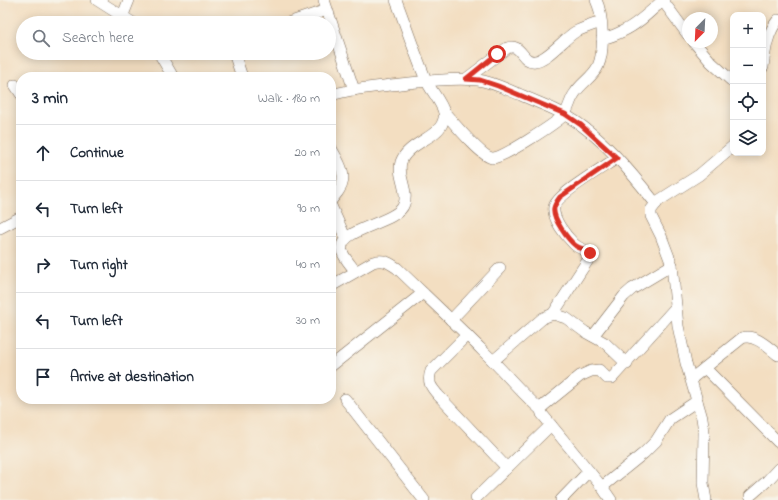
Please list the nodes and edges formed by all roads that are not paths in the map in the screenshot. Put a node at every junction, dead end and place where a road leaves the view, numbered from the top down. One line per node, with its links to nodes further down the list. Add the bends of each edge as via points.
1 (97, 0): 7 (street)
2 (129, 0): 7 (street)
3 (396, 0): 23 (street)
4 (596, 0): 11 (street)
5 (663, 0): 12 (street); 14 (street, via 632,26)
6 (326, 5): 8 (street); 9 (street)
7 (123, 15)
8 (303, 16)
9 (330, 16)
10 (778, 20): 16 (street, via 770,33)
11 (601, 22): 14 (street); 21 (street, via 575,32 535,61 528,60 515,47 507,48)
12 (682, 27)
13 (336, 35): 24 (street)
14 (602, 40): 27 (street, via 598,68 574,93)
15 (699, 48): 22 (street)
16 (766, 49)
17 (163, 60): 19 (street)
18 (236, 60): 20 (street)
19 (170, 72)
20 (240, 72)
21 (466, 79): 23 (street); 27 (street, via 480,80 498,86)
22 (730, 79)
23 (427, 81): 24 (street); 26 (street)
24 (354, 90): 25 (street)
25 (336, 94)
26 (444, 112): 27 (street, via 482,152 491,158 500,157); 36 (street, via 440,128 409,150 400,164 404,206 394,215)
27 (565, 114): 30 (street)
28 (730, 149): 32 (street, via 699,175)
29 (336, 157): 31 (street, via 344,177)
30 (617, 158): 32 (street); 43 (street, via 555,203 554,214 558,223 576,246 590,253 590,257)
31 (336, 194)
32 (656, 204): 37 (street, via 651,210 651,216)
33 (336, 217): 36 (street)
34 (16, 220): 35 (street)
35 (0, 228)
36 (346, 239): 39 (street, via 341,249)
37 (672, 265): 42 (street); 46 (street, via 624,296)
38 (500, 268): 44 (street)
39 (355, 271): 40 (street); 41 (street, via 381,260 397,268)
40 (336, 283)
41 (423, 293): 44 (street); 49 (street)
42 (676, 307): 50 (street); 52 (street)
43 (553, 314): 46 (street, via 566,318); 48 (street, via 543,318)
44 (451, 320): 45 (street)
45 (467, 335): 48 (street); 58 (street, via 428,377 438,395)
46 (593, 336): 50 (street, via 606,343)
47 (778, 355): 51 (street, via 747,336)
48 (493, 361): 55 (street)
49 (336, 362)
50 (627, 364): 55 (street, via 610,379 599,370 586,372)
51 (705, 368): 52 (street); 57 (street)
52 (691, 379): 54 (street)
53 (345, 399): 64 (street)
54 (697, 401): 61 (street, via 670,419 656,441); 67 (street, via 704,432 702,459)
55 (541, 410): 56 (street)
56 (551, 425): 58 (street); 60 (street)
57 (778, 442)
58 (507, 468): 63 (street)
59 (778, 469): 62 (street)
60 (589, 471): 61 (street); 65 (street)
61 (602, 487): 66 (street)
62 (750, 496)
63 (476, 498)
64 (424, 500)
65 (561, 500)
66 (611, 500)
67 (706, 500)

